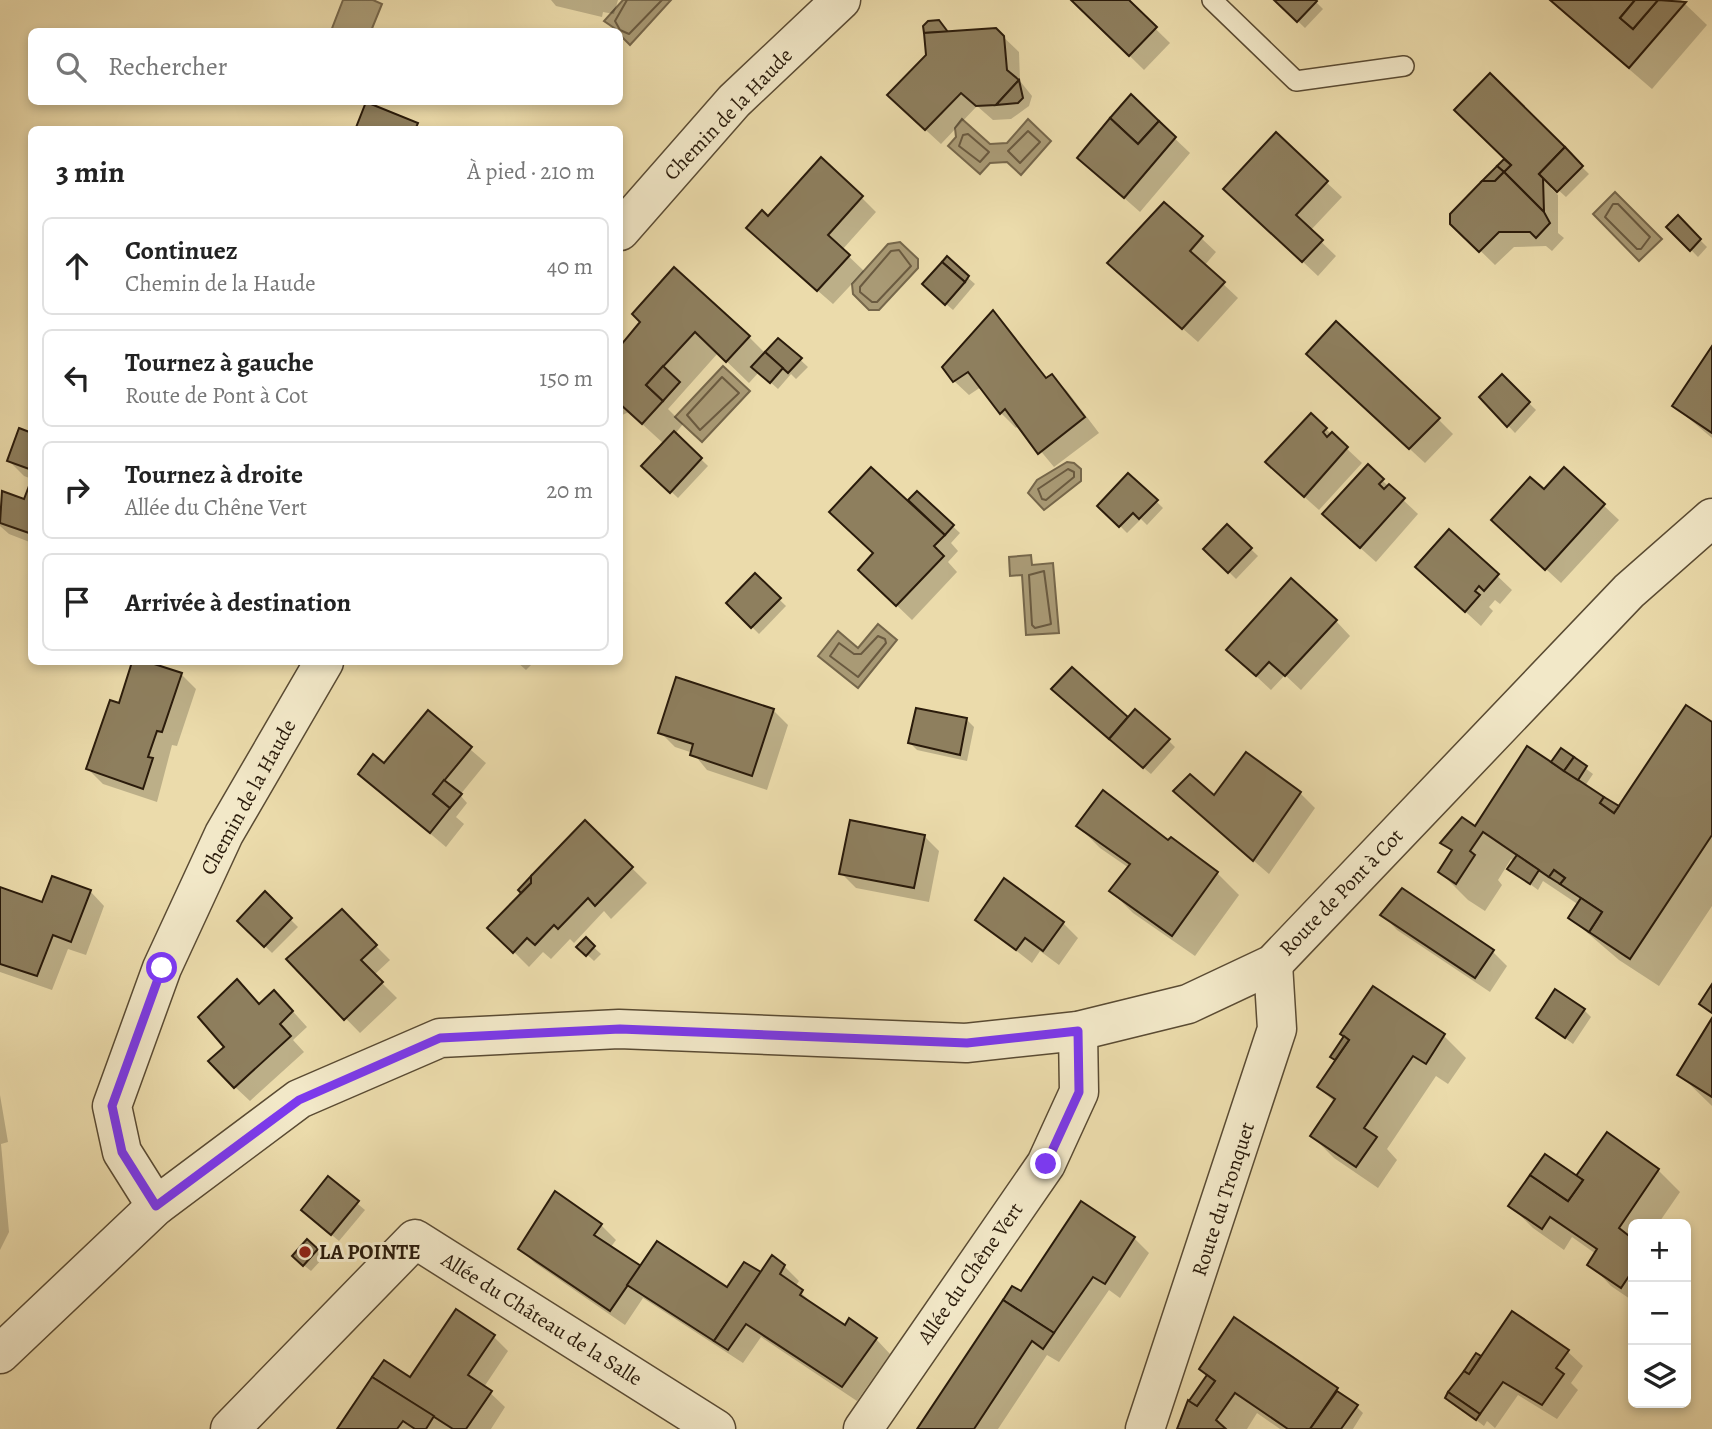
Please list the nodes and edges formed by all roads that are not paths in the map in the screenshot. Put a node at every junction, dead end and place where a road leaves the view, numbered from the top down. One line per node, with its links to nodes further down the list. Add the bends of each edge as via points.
1 (841, 0): 4 (street, Chemin de la Haude, via 734,101)
2 (1212, 0): 3 (lane, via 1296,81)
3 (1405, 66)
4 (623, 228)
5 (1712, 518): 7 (street, Route de Pont à Cot, via 1629,592)
6 (322, 665): 9 (street, Chemin de la Haude, via 224,834 162,968 112,1106 122,1152)
7 (1273, 964): 8 (street, Route de Pont à Cot, via 1188,1004); 14 (street, Route du Tronquet, via 1277,1029)
8 (1078, 1031): 9 (street, Route de Pont à Cot, via 967,1043 620,1029 440,1038 299,1100); 13 (street, Allée du Chêne Vert, via 1079,1092 1046,1164)
9 (156, 1206): 10 (street, Route de Pont à Cot)
10 (0, 1354)
11 (230, 1429): 12 (street, Allée du Château de la Salle, via 415,1240)
12 (716, 1429)
13 (863, 1429)
14 (1145, 1429)

